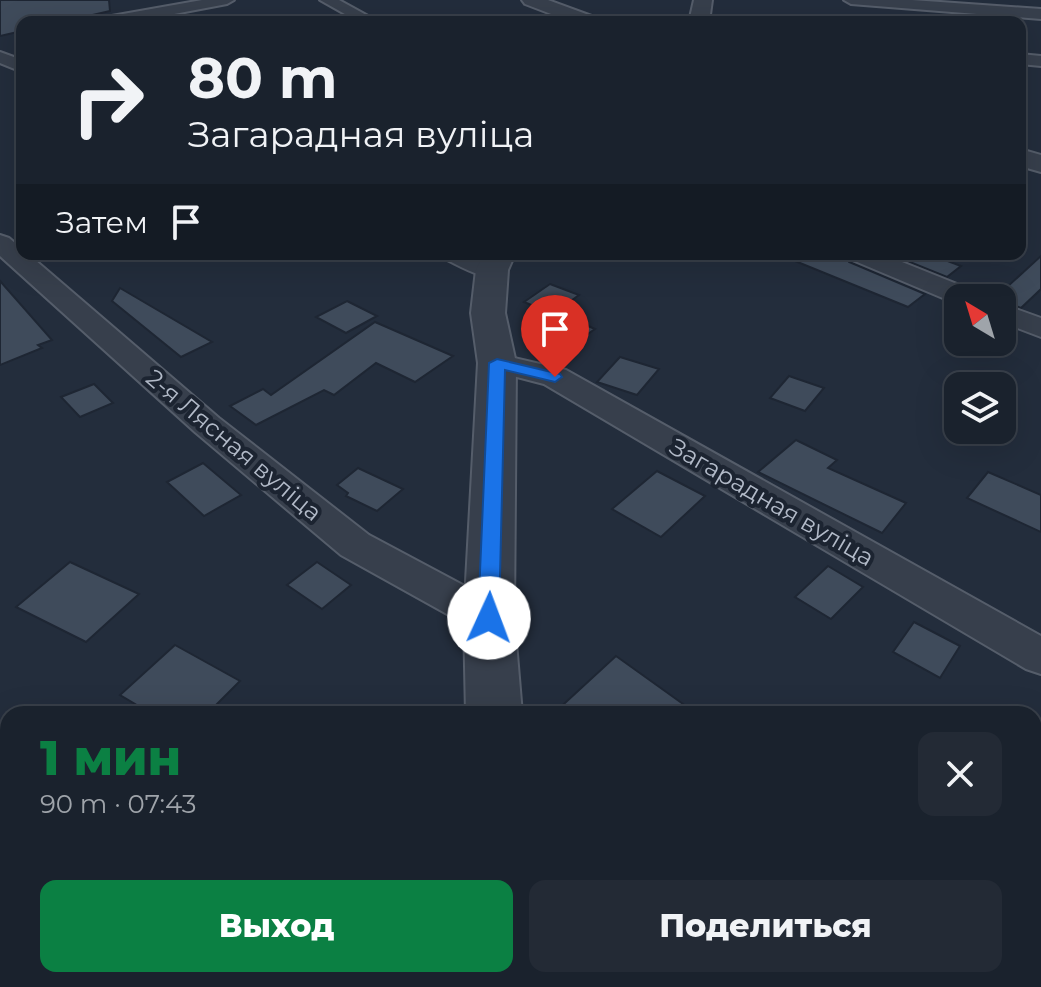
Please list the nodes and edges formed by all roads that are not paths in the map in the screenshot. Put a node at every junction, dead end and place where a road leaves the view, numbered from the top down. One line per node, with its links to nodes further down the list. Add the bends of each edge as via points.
1 (227, 0): 7 (street)
2 (327, 0): 8 (street)
3 (531, 0): 9 (street)
4 (851, 0): 5 (street)
5 (914, 3): 6 (street)
6 (1041, 14)
7 (139, 16)
8 (359, 16)
9 (574, 16)
10 (0, 243): 11 (street, 2-я Лясная вуліца)
11 (16, 257)
12 (19, 260): 19 (street, 2-я Лясная вуліца, via 207,425 355,545)
13 (482, 260): 18 (street)
14 (874, 260): 15 (street)
15 (944, 289)
16 (1016, 318): 17 (street)
17 (1041, 328)
18 (497, 363): 19 (street); 20 (street, Загарадная вуліца, via 555,377)
19 (489, 618): 21 (street)
20 (1041, 657)
21 (494, 706)

